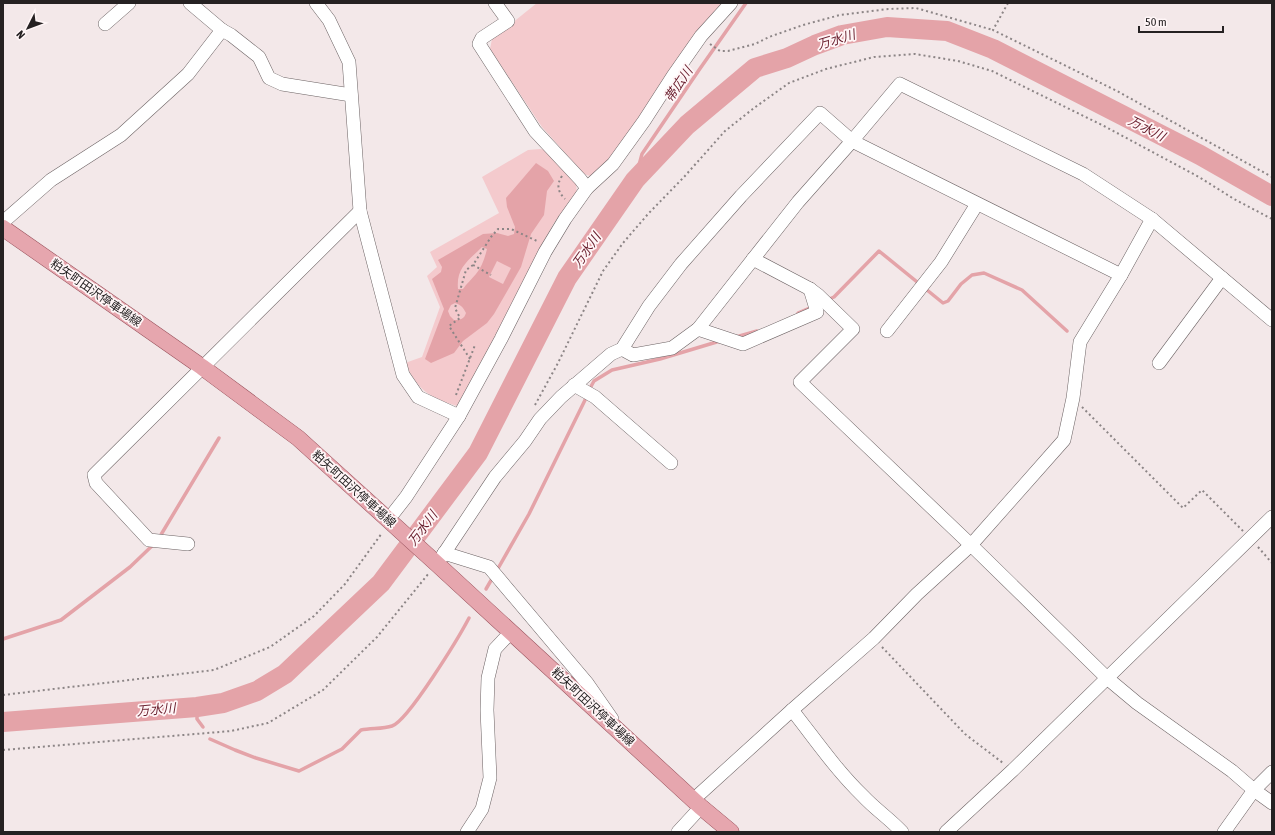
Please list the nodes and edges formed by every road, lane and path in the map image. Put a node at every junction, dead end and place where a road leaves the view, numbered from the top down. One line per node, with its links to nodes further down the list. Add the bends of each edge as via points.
1 (129, 3): 7 (street)
2 (190, 3): 8 (street)
3 (316, 3): 11 (street, via 328,20 349,62)
4 (495, 3): 14 (street, via 508,21 482,38 479,44 535,131)
5 (731, 3): 14 (street, via 701,36 613,164)
6 (1008, 3): 9 (path)
7 (105, 24)
8 (222, 30): 11 (street, via 259,57 269,78 282,84); 19 (street, via 188,74 121,135 51,180)
9 (993, 30): 10 (path, via 916,8 888,9 840,16 803,25 755,44 728,51 720,51); 13 (path, via 1117,91)
10 (709, 43)
11 (351, 94): 16 (street)
12 (852, 141): 15 (street); 17 (street, via 900,84 1083,174); 22 (street, via 798,202); 32 (street, via 820,112 681,264 649,306)
13 (1272, 177)
14 (587, 188): 40 (street, via 545,252)
15 (976, 204): 25 (street); 30 (street, via 941,262)
16 (360, 211): 35 (street); 40 (street, via 403,375 418,397)
17 (1152, 219): 25 (street); 26 (street)
18 (1272, 219): 39 (path, via 1104,126 992,71 958,61 915,54 874,57 826,69 789,83 725,131 648,214 603,271)
19 (3, 222)
20 (3, 228): 35 (main road, 粕矢町田沢停車場線)
21 (537, 241): 23 (path, via 510,229 498,229)
22 (753, 259): 27 (street); 29 (street)
23 (473, 265): 24 (path); 33 (path, via 466,270 455,308 460,318 449,326)
24 (491, 275)
25 (1121, 275): 38 (street, via 1080,342)
26 (1222, 278): 28 (street); 34 (street)
27 (817, 300): 29 (street, via 743,344); 46 (street, via 853,329 800,382)
28 (1272, 320)
29 (698, 329): 32 (street, via 672,348 633,356)
30 (887, 331)
31 (475, 345): 33 (path)
32 (622, 350): 36 (street, via 611,354)
33 (470, 359): 37 (path)
34 (1159, 363)
35 (202, 367): 43 (main road, 粕矢町田沢停車場線, via 298,438); 45 (street, via 94,475 96,484 150,540)
36 (582, 389): 41 (street); 47 (street, via 540,419)
37 (455, 396)
38 (1073, 398): 44 (path, via 1183,508 1202,490); 46 (street, via 1064,440)
39 (533, 409)
40 (459, 416): 43 (street)
41 (671, 463)
42 (1272, 517): 44 (street)
43 (391, 522): 47 (main road, 粕矢町田沢停車場線); 52 (path, via 345,584 314,616 270,647 214,670)
44 (1250, 538): 48 (path); 51 (street)
45 (188, 544)
46 (971, 545): 50 (street, via 917,594); 51 (street)
47 (437, 559): 49 (main road, 粕矢町田沢停車場線); 54 (street, via 493,572 587,683); 55 (path, via 377,637 323,690 268,723 231,731)
48 (1272, 563)
49 (511, 632): 54 (main road, 粕矢町田沢停車場線); 61 (street, via 495,649 488,678 490,778 482,809)
50 (874, 638): 53 (street); 56 (path, via 965,734)
51 (1107, 678): 56 (street); 58 (street)
52 (3, 695)
53 (792, 710): 60 (street); 64 (street, via 827,756 863,796)
54 (620, 732): 60 (main road, 粕矢町田沢停車場線)
55 (3, 750)
56 (1014, 770): 65 (street)
57 (1272, 772): 58 (street)
58 (1254, 790): 59 (street); 66 (street)
59 (1272, 802)
60 (697, 803): 62 (street); 63 (main road, 粕矢町田沢停車場線)
61 (467, 832)
62 (678, 832)
63 (731, 832)
64 (902, 832)
65 (946, 832)
66 (1224, 832)

